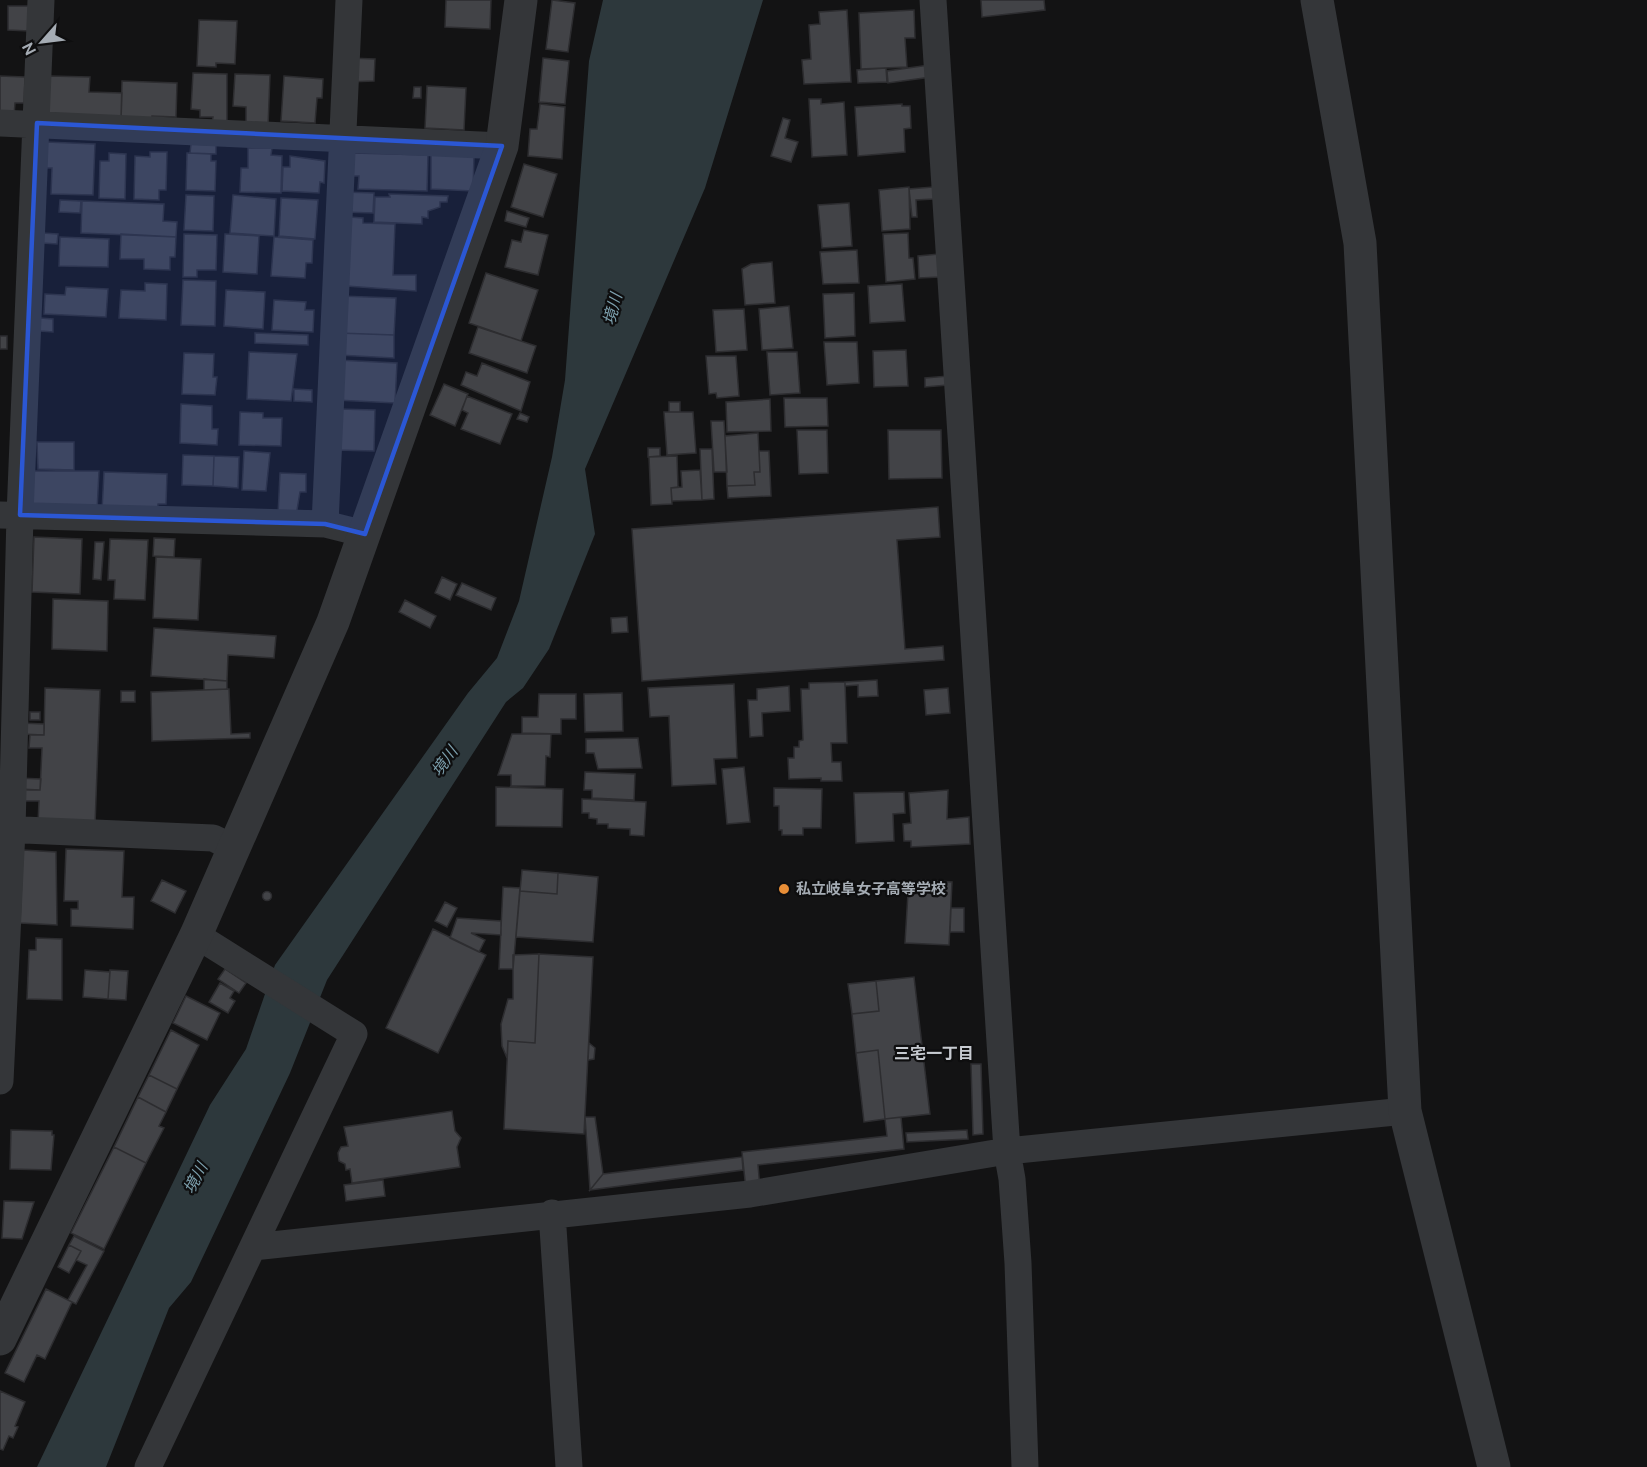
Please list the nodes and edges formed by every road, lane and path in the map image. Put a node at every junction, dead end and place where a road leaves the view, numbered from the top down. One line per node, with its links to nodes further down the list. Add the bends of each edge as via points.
1 (41, 0): 7 (street)
2 (349, 0): 8 (street)
3 (521, 0): 9 (street)
4 (933, 0): 18 (street)
5 (1317, 0): 17 (street, via 1360,243)
6 (0, 123): 7 (street)
7 (37, 123): 8 (street); 10 (street)
8 (343, 140): 9 (street); 11 (street)
9 (502, 146): 12 (street)
10 (10, 515): 11 (street); 13 (street)
11 (325, 524): 12 (street)
12 (365, 534): 14 (street, via 333,622)
13 (6, 829): 14 (street, via 213,838); 16 (street)
14 (234, 848): 15 (street)
15 (196, 935): 20 (street, via 354,1034); 21 (street)
16 (0, 1081)
17 (1405, 1112): 18 (street); 26 (street)
18 (1007, 1152): 19 (street, via 750,1194); 25 (street, via 1018,1263)
19 (552, 1213): 20 (street); 24 (street)
20 (253, 1247): 23 (street)
21 (8, 1305): 22 (street)
22 (0, 1339)
23 (148, 1467)
24 (569, 1467)
25 (1025, 1467)
26 (1494, 1467)

